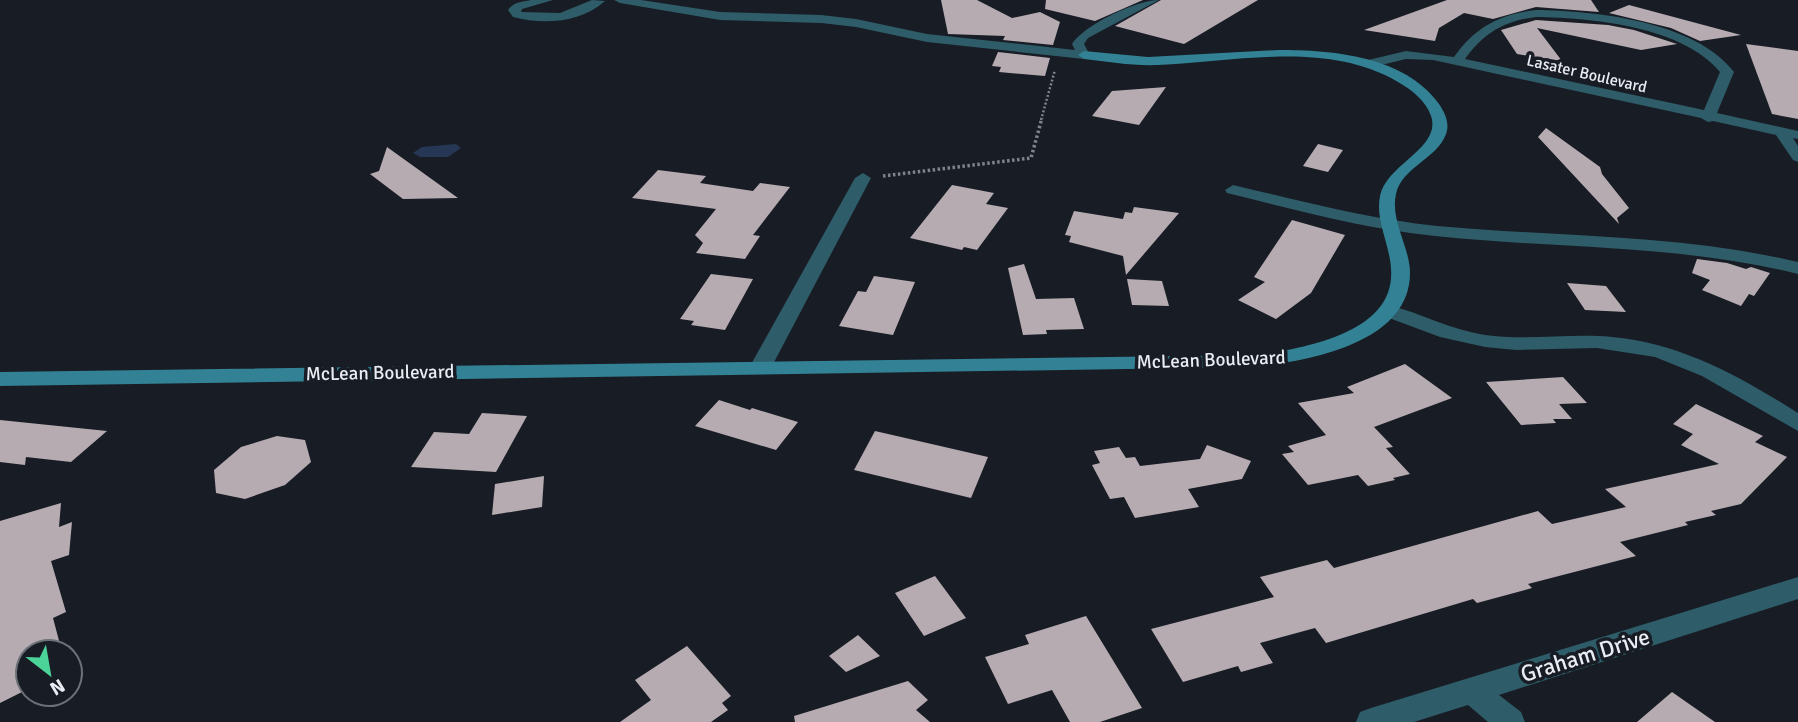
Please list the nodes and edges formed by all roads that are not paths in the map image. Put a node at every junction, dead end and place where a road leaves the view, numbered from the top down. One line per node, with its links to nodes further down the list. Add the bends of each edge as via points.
1 (547, 0): 4 (street, via 513,10 517,15 547,19 583,11)
2 (618, 0): 4 (street); 5 (street, via 720,16 856,23 927,38)
3 (1153, 0): 5 (street, via 1083,36 1078,44)
4 (597, 1)
5 (1084, 55): 7 (street, via 1157,62 1309,54)
6 (1457, 61): 7 (street, Lasater Boulevard, via 1406,55); 8 (street, Lasater Boulevard); 8 (street, via 1473,38 1517,15 1552,12 1614,20 1698,48 1724,64 1727,72)
7 (1368, 64): 14 (street, via 1413,86 1432,104 1442,125 1435,142 1394,181 1388,202)
8 (1708, 118): 9 (street, Lasater Boulevard)
9 (1782, 133): 10 (street, Lasater Boulevard); 11 (street)
10 (1798, 135)
11 (1798, 157)
12 (863, 178): 17 (street)
13 (1233, 190): 14 (street)
14 (1392, 226): 15 (street, via 1700,250); 16 (street, via 1401,272)
15 (1798, 268)
16 (1388, 311): 17 (street, McLean Boulevard, via 1361,332 1321,349 1257,361); 19 (street, via 1486,341 1614,343 1657,352 1701,368)
17 (760, 368): 18 (street, McLean Boulevard)
18 (0, 379)
19 (1798, 422)
20 (1798, 588): 21 (street, Graham Drive)
21 (1473, 691): 22 (street, Graham Drive); 23 (street)
22 (1371, 722)
23 (1510, 722)

